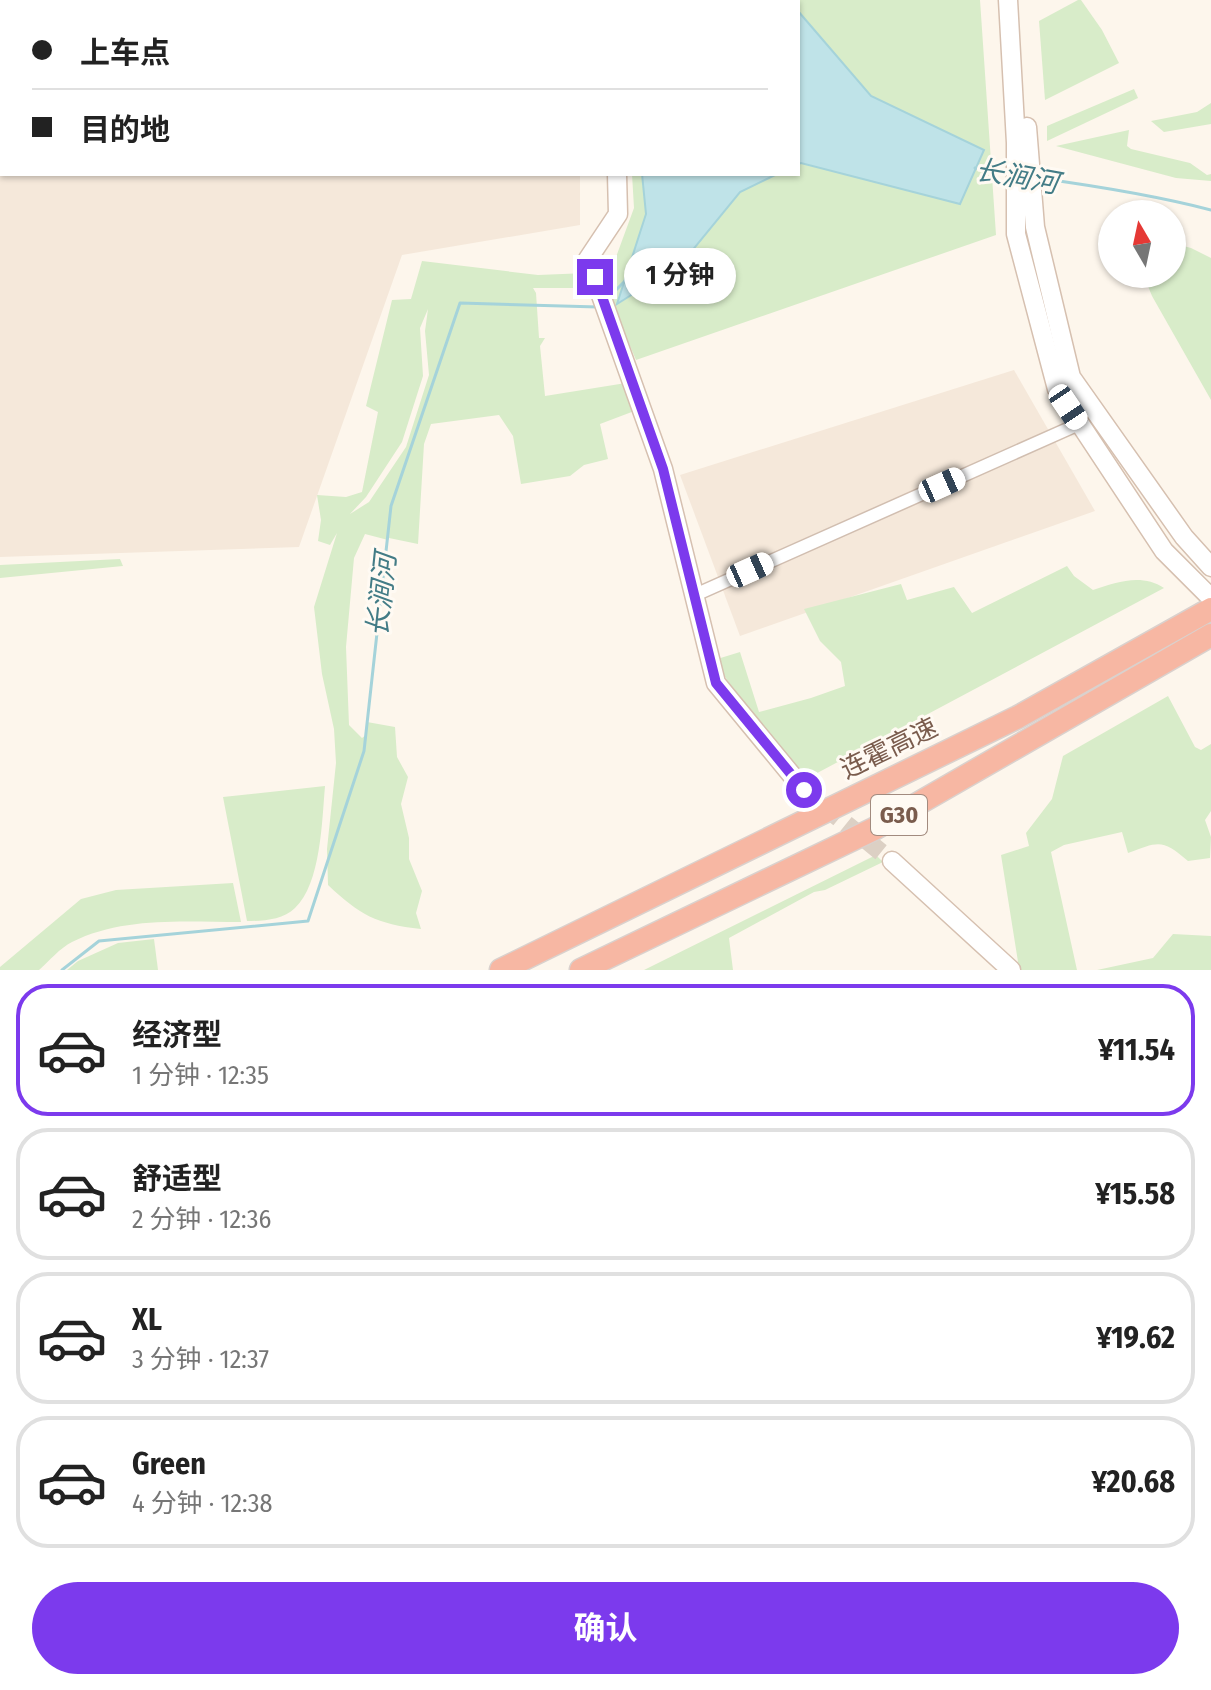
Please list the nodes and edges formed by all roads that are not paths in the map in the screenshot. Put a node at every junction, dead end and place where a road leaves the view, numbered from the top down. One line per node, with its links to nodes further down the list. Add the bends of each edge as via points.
1 (1008, 0): 3 (main road)
2 (1020, 0): 3 (main road)
3 (1022, 144): 5 (main road, via 1016,234 1057,389); 6 (main road, via 1035,227 1071,377)
4 (617, 176): 7 (main road, via 618,214 588,259 663,469)
5 (1079, 424): 7 (street); 8 (main road, via 1164,551)
6 (1211, 567)
7 (695, 595): 10 (main road, via 716,683)
8 (1211, 598)
9 (1205, 626): 12 (highway, 连霍高速 / G30); 13 (highway, 连霍高速 / G30, via 874,829)
10 (804, 790)
11 (892, 861): 14 (main road)
12 (501, 970)
13 (581, 970)
14 (1011, 970)

